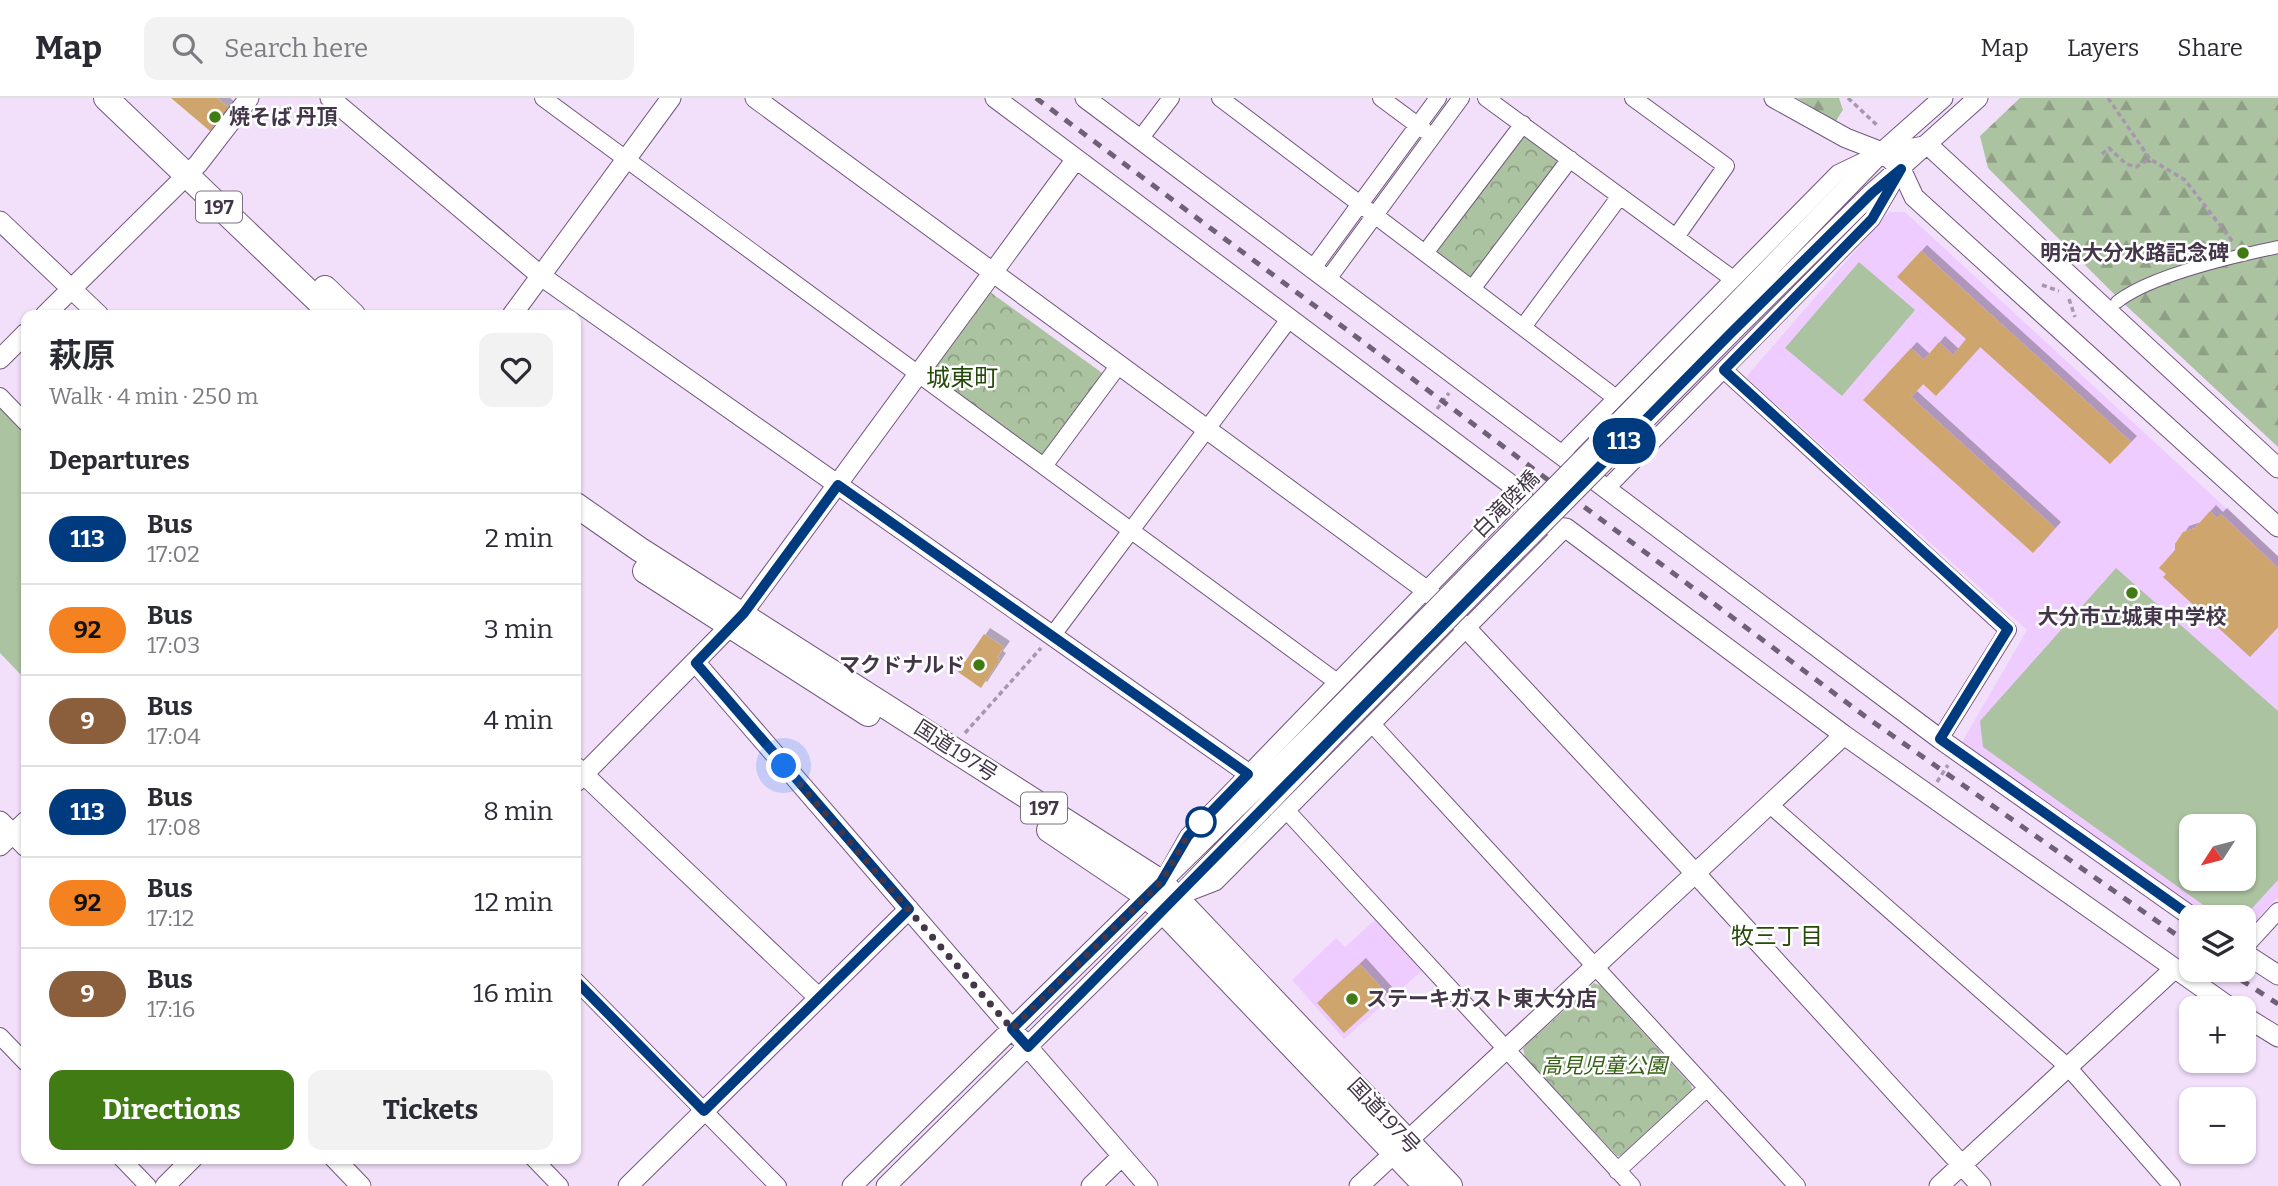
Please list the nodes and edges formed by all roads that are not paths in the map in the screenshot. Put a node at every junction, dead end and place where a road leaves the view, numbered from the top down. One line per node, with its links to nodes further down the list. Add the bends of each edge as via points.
1 (106, 98): 30 (highway, 197)
2 (128, 98): 30 (highway, 197)
3 (249, 98): 30 (street)
4 (330, 98): 40 (street)
5 (543, 98): 26 (street)
6 (671, 98): 26 (street)
7 (755, 98): 38 (street)
8 (995, 98): 27 (street)
9 (1085, 98): 23 (street)
10 (1171, 98): 23 (street)
11 (1220, 98): 32 (street)
12 (1381, 98): 21 (street)
13 (1438, 98): 21 (street)
14 (1461, 98): 22 (street)
15 (1486, 98): 20 (street)
16 (1633, 98): 35 (street, via 1726,166)
17 (1774, 98): 25 (street, via 1846,138)
18 (1943, 98): 25 (street)
19 (1978, 98): 24 (street)
20 (1523, 124): 28 (street); 37 (street)
21 (1418, 126): 22 (street); 32 (street)
22 (1433, 137): 33 (street)
23 (1140, 139): 39 (street)
24 (1927, 144): 25 (street); 29 (street); 64 (street)
25 (1882, 152): 29 (street); 41 (street, via 1838,173); 52 (street)
26 (626, 159): 40 (street); 57 (street)
27 (1076, 159): 38 (street); 50 (street)
28 (1570, 159): 31 (street); 43 (street)
29 (1901, 169): 52 (street); 56 (street, via 1872,219); 69 (street, via 1914,197)
30 (192, 170): 42 (street); 47 (highway, 197); 48 (highway, 197)
31 (1620, 196): 35 (street); 51 (street)
32 (1360, 204): 33 (street); 39 (street)
33 (1375, 215): 37 (street); 39 (street)
34 (0, 221): 42 (street)
35 (1676, 237): 41 (street)
36 (2278, 247): 44 (street, via 2191,271)
37 (1425, 253): 43 (street)
38 (993, 273): 55 (street); 57 (street)
39 (1320, 273): 62 (street)
40 (541, 276): 49 (street); 65 (street)
41 (1733, 279): 59 (street)
42 (71, 289): 45 (street); 46 (street)
43 (1472, 289): 51 (street)
44 (2117, 302)
45 (50, 310)
46 (94, 310)
47 (328, 310)
48 (347, 310)
49 (516, 310)
50 (1290, 318): 61 (street); 67 (street)
51 (1523, 327): 59 (street)
52 (1724, 328): 88 (street, 白滝陸橋, bridge)
53 (21, 338): 54 (street)
54 (0, 359)
55 (1119, 366): 61 (street); 63 (street)
56 (1724, 370): 66 (street); 81 (street, via 2008,629)
57 (919, 374): 63 (street); 65 (street)
58 (0, 397): 60 (street)
59 (1616, 398): 62 (street)
60 (21, 418)
61 (1206, 429): 72 (street); 73 (street)
62 (1562, 453): 66 (street)
63 (1044, 466): 72 (street)
64 (2278, 468)
65 (838, 485): 74 (street); 76 (street)
66 (1607, 488): 81 (street)
67 (1521, 492): 71 (street, via 1526,507 1551,528); 73 (street)
68 (581, 509): 74 (highway, 国道197号 / 197)
69 (2278, 527)
70 (581, 528): 74 (highway, 国道197号 / 197)
71 (1566, 528): 75 (street); 80 (street)
72 (1131, 530): 76 (street); 78 (street)
73 (1426, 590): 75 (street); 78 (street)
74 (737, 621): 77 (street); 88 (highway, 国道197号 / 197, via 995,793); 88 (highway, 国道197号 / 197, via 951,748)
75 (1467, 629): 79 (street); 87 (street)
76 (1052, 636): 83 (street)
77 (696, 663): 82 (street); 90 (street)
78 (1338, 682): 83 (street)
79 (1372, 724): 86 (street); 94 (street)
80 (1844, 735): 85 (street); 95 (street)
81 (1940, 739): 89 (street)
82 (581, 771)
83 (1248, 774): 88 (street, via 1188,836)
84 (581, 777): 99 (street)
85 (1769, 804): 87 (street); 107 (street)
86 (1287, 811): 88 (street, via 1216,882); 105 (street)
87 (1695, 873): 94 (street); 116 (street)
88 (1162, 897): 101 (street); 104 (street); 110 (highway, 国道197号 / 197)
89 (2179, 908)
90 (909, 909): 99 (street); 101 (street)
91 (2278, 911): 92 (street)
92 (2256, 937)
93 (2256, 959): 96 (street)
94 (1595, 967): 105 (street); 108 (street)
95 (2173, 970): 98 (street); 107 (street)
96 (2278, 975)
97 (581, 986): 109 (street)
98 (2213, 996)
99 (819, 998): 109 (street)
100 (2256, 1023): 103 (street)
101 (1012, 1029): 104 (street); 124 (street)
102 (0, 1036): 106 (street)
103 (2278, 1037)
104 (1028, 1047): 111 (street); 125 (street)
105 (1506, 1049): 110 (street); 117 (street)
106 (21, 1058)
107 (2068, 1067): 116 (street); 135 (street)
108 (1707, 1088): 117 (street); 132 (street)
109 (704, 1111): 122 (street); 123 (street)
110 (1401, 1146): 128 (street); 129 (highway, 国道197号 / 197); 130 (highway, 国道197号 / 197)
111 (1122, 1156): 126 (street); 127 (street)
112 (127, 1164): 118 (street)
113 (187, 1164): 119 (street)
114 (340, 1164): 120 (street)
115 (539, 1164): 121 (street)
116 (1962, 1165): 133 (street); 134 (street)
117 (1617, 1171): 131 (street)
118 (148, 1186)
119 (165, 1186)
120 (361, 1186)
121 (560, 1186)
122 (628, 1186)
123 (778, 1186)
124 (852, 1186)
125 (886, 1186)
126 (1091, 1186)
127 (1148, 1186)
128 (1359, 1186)
129 (1426, 1186)
130 (1450, 1186)
131 (1632, 1186)
132 (1797, 1186)
133 (1939, 1186)
134 (1981, 1186)
135 (2172, 1186)

